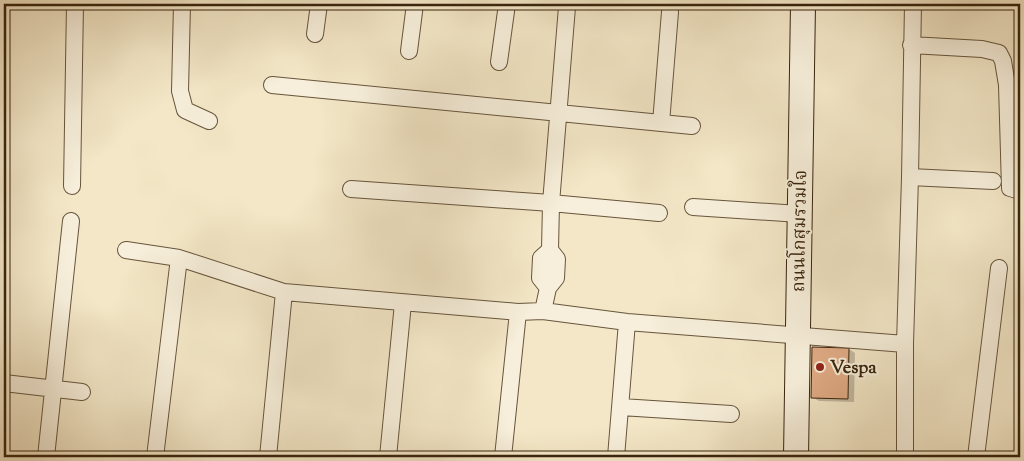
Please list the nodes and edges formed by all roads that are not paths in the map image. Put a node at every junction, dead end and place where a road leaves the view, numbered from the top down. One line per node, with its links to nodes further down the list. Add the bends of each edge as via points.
1 (75, 4): 22 (street)
2 (182, 4): 17 (street, via 182,102 185,110)
3 (319, 4): 10 (street)
4 (415, 4): 12 (street)
5 (507, 4): 13 (street)
6 (803, 4): 28 (street, ถนนโกสุมรวมใจ)
7 (913, 4): 11 (street)
8 (568, 7): 16 (street)
9 (670, 12): 18 (street)
10 (315, 34)
11 (911, 45): 15 (street, via 982,48 999,53); 20 (street)
12 (408, 51)
13 (499, 62)
14 (272, 85): 16 (street)
15 (1013, 87): 24 (street, via 1010,188)
16 (558, 114): 18 (street); 25 (street)
17 (209, 121)
18 (661, 123): 19 (street)
19 (692, 126)
20 (910, 177): 21 (street); 39 (street)
21 (993, 181)
22 (72, 186)
23 (351, 189): 25 (street)
24 (1020, 191)
25 (551, 203): 27 (street); 36 (street, via 550,250 556,260 556,278 548,288)
26 (693, 207): 28 (street)
27 (659, 213)
28 (800, 214): 38 (street, ถนนโกสุมรวมใจ)
29 (71, 222): 41 (street)
30 (126, 250): 31 (street)
31 (179, 258): 33 (street); 46 (street)
32 (999, 268): 53 (street)
33 (284, 292): 34 (street); 47 (street)
34 (403, 303): 35 (street); 48 (street)
35 (518, 312): 36 (street); 49 (street)
36 (544, 312): 37 (street)
37 (627, 322): 38 (street); 43 (street)
38 (797, 337): 39 (street); 51 (street, ถนนโกสุมรวมใจ)
39 (905, 344): 52 (street)
40 (4, 383): 41 (street)
41 (54, 389): 42 (street); 45 (street)
42 (82, 392)
43 (621, 407): 44 (street); 50 (street)
44 (731, 414)
45 (46, 457)
46 (155, 457)
47 (268, 457)
48 (388, 457)
49 (504, 457)
50 (616, 457)
51 (796, 457)
52 (905, 457)
53 (976, 457)

